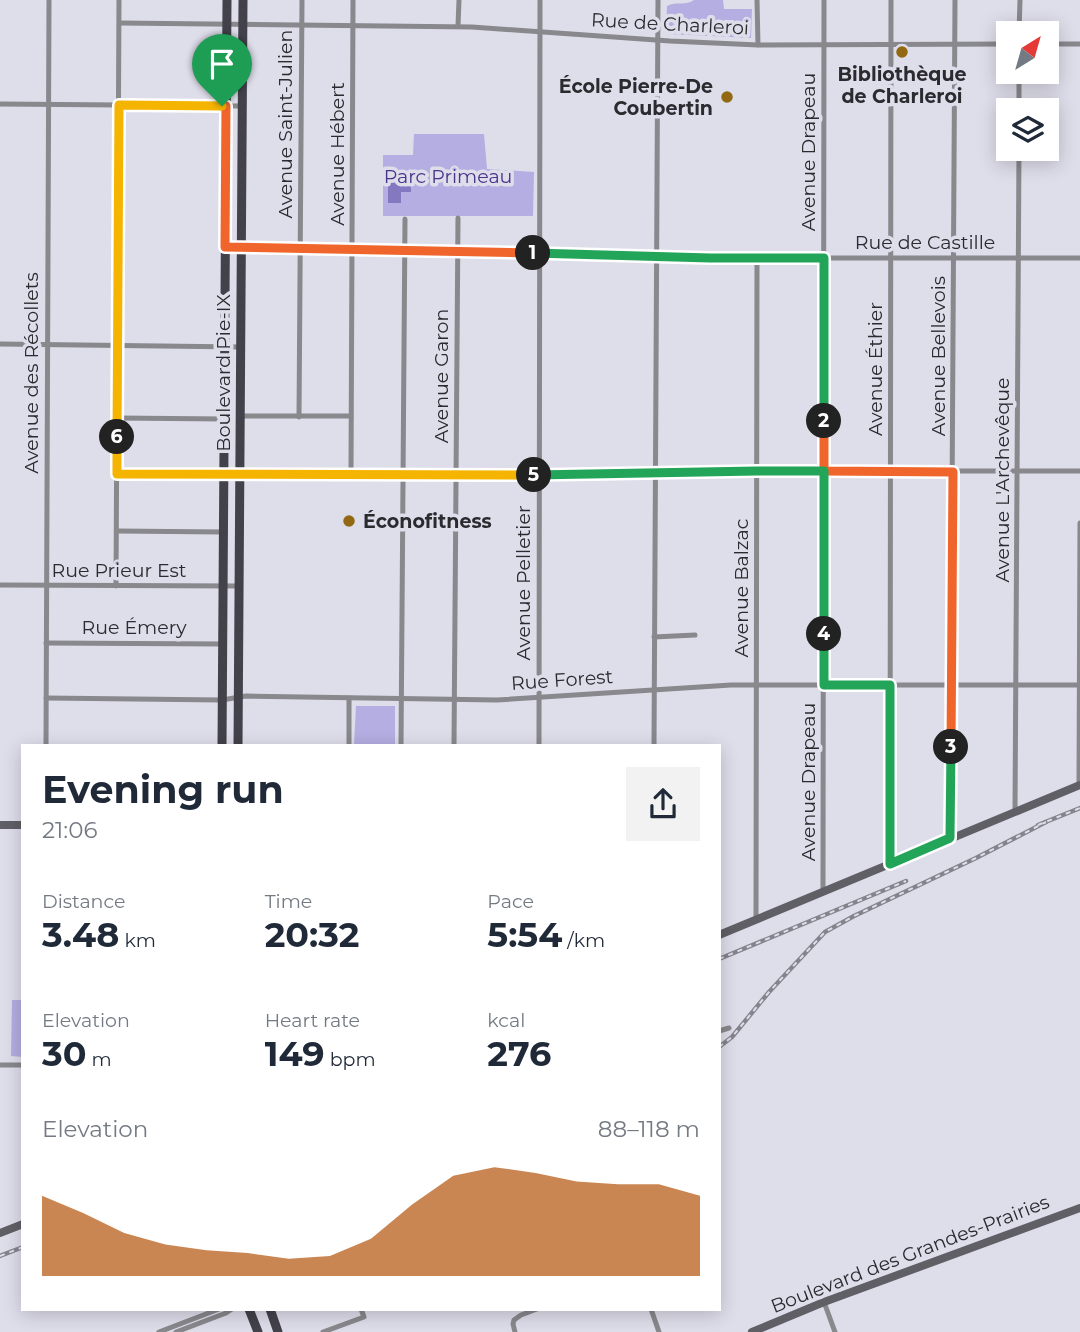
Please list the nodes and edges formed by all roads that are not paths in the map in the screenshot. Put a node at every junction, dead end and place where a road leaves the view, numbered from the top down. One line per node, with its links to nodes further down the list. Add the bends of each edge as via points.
1 (49, 0): 32 (street, Avenue des Récollets)
2 (119, 0): 16 (street)
3 (227, 0): 18 (main road, Boulevard Pie-IX)
4 (243, 0): 17 (main road, Boulevard Pie-IX)
5 (302, 0): 19 (street, Avenue Saint-Julien)
6 (353, 0): 20 (street, Avenue Hébert)
7 (459, 0): 21 (street)
8 (540, 0): 22 (street, Avenue Pelletier)
9 (658, 0): 23 (street)
10 (757, 0): 30 (street)
11 (824, 0): 24 (street, Avenue Drapeau)
12 (891, 0): 25 (street, Avenue Éthier)
13 (956, 0): 26 (street, Avenue Bellevois)
14 (1020, 0): 15 (street)
15 (1019, 21)
16 (120, 23): 18 (street, Rue de Charleroi); 33 (street)
17 (243, 23): 18 (street, Rue de Charleroi); 19 (street, Rue de Charleroi); 35 (main road, Boulevard Pie-IX)
18 (227, 24): 34 (main road, Boulevard Pie-IX)
19 (302, 24): 20 (street, Rue de Charleroi); 41 (street, Avenue Saint-Julien)
20 (353, 25): 21 (street, Rue de Charleroi); 42 (street, Avenue Hébert)
21 (458, 26): 22 (street, Rue de Charleroi)
22 (540, 31): 23 (street, Rue de Charleroi); 45 (street, Avenue Pelletier)
23 (658, 40): 30 (street, Rue de Charleroi); 46 (street)
24 (824, 44): 25 (street, Rue de Charleroi); 30 (street, Rue de Charleroi); 50 (street, Avenue Drapeau)
25 (891, 44): 26 (street, Rue de Charleroi); 47 (street, Avenue Éthier)
26 (955, 44): 27 (street, Rue de Charleroi); 51 (street, Avenue Bellevois)
27 (996, 44)
28 (1059, 44): 29 (street)
29 (1080, 44)
30 (758, 45)
31 (0, 104): 32 (street)
32 (49, 105): 33 (street); 54 (street, Avenue des Récollets)
33 (119, 105): 34 (street); 55 (street)
34 (226, 106): 35 (street); 39 (main road, Boulevard Pie-IX)
35 (243, 106): 40 (main road, Boulevard Pie-IX)
36 (1019, 161): 48 (street, Avenue L'Archevêque)
37 (458, 218): 44 (street, Avenue Garon)
38 (405, 219): 43 (street)
39 (225, 247): 40 (street, Rue de Castille); 56 (main road, Boulevard Pie-IX)
40 (242, 248): 41 (street, Rue de Castille); 57 (main road, Boulevard Pie-IX)
41 (300, 249): 42 (street, Rue de Castille); 59 (street, Avenue Saint-Julien)
42 (352, 250): 43 (street, Rue de Castille); 60 (street, Avenue Hébert)
43 (405, 250): 44 (street, Rue de Castille); 75 (street)
44 (457, 251): 45 (street, Rue de Castille); 76 (street, Avenue Garon)
45 (539, 253): 46 (street, Rue de Castille); 74 (street, Avenue Pelletier)
46 (657, 257): 49 (street, Rue de Castille); 70 (street)
47 (891, 257): 50 (street, Rue de Castille); 51 (street, Rue de Castille); 65 (street, Avenue Éthier)
48 (1019, 257): 51 (street, Rue de Castille); 52 (street, Rue de Castille); 66 (street, Avenue L'Archevêque)
49 (757, 258): 50 (street, Rue de Castille); 63 (street, Avenue Balzac)
50 (824, 258): 64 (street, Avenue Drapeau)
51 (954, 258): 68 (street, Avenue Bellevois)
52 (1080, 258)
53 (0, 344): 54 (street)
54 (47, 344): 55 (street); 81 (street, Avenue des Récollets)
55 (117, 345): 56 (street); 61 (street)
56 (225, 347): 57 (street); 62 (main road, Boulevard Pie-IX)
57 (241, 347): 58 (main road, Boulevard Pie-IX)
58 (240, 416): 59 (street); 72 (main road, Boulevard Pie-IX)
59 (299, 416): 60 (street)
60 (351, 416): 73 (street, Avenue Hébert)
61 (117, 418): 62 (street); 69 (street)
62 (224, 419): 71 (main road, Boulevard Pie-IX)
63 (757, 471): 64 (street); 70 (street); 91 (street, Avenue Balzac)
64 (824, 471): 65 (street); 92 (street, Avenue Drapeau)
65 (891, 471): 68 (street); 93 (street, Avenue Éthier)
66 (1017, 471): 67 (street); 68 (street); 90 (street, Avenue L'Archevêque)
67 (1080, 471)
68 (953, 472): 89 (street, Avenue Bellevois)
69 (117, 474): 71 (street); 78 (street)
70 (655, 474): 74 (street); 86 (street)
71 (224, 475): 72 (street); 79 (main road, Boulevard Pie-IX)
72 (240, 475): 73 (street); 84 (main road, Boulevard Pie-IX)
73 (351, 475): 75 (street)
74 (539, 475): 76 (street); 97 (street, Avenue Pelletier)
75 (403, 476): 76 (street); 100 (street)
76 (456, 476): 102 (street, Avenue Garon)
77 (1080, 523): 94 (street)
78 (117, 531): 79 (street); 82 (street)
79 (223, 532): 83 (main road, Boulevard Pie-IX)
80 (0, 585): 81 (street, Rue Prieur Est)
81 (46, 586): 82 (street, Rue Prieur Est); 87 (street, Avenue des Récollets)
82 (116, 586): 83 (street, Rue Prieur Est)
83 (223, 586): 84 (street, Rue Prieur Est); 88 (main road, Boulevard Pie-IX)
84 (239, 586): 96 (main road, Boulevard Pie-IX)
85 (695, 635): 86 (street)
86 (654, 637): 95 (street)
87 (46, 642): 88 (street, Rue Émery); 98 (street, Avenue des Récollets)
88 (222, 644): 101 (main road, Boulevard Pie-IX)
89 (952, 684): 90 (street, Rue Forest); 93 (street, Rue Forest); 115 (street, Avenue Bellevois)
90 (1016, 684): 94 (street, Rue Forest); 112 (street, Avenue L'Archevêque)
91 (756, 685): 92 (street, Rue Forest); 95 (street, Rue Forest); 118 (street, Avenue Balzac)
92 (824, 685): 93 (street, Rue Forest); 117 (street, Avenue Drapeau)
93 (890, 685): 116 (street, Avenue Éthier)
94 (1080, 685): 111 (street)
95 (654, 690): 97 (street, Rue Forest); 110 (street)
96 (238, 696): 99 (street, Rue Forest); 101 (street, Rue Forest); 105 (main road, Boulevard Pie-IX)
97 (539, 697): 102 (street, Rue Forest); 109 (street, Avenue Pelletier)
98 (46, 698): 101 (street, Rue Forest); 103 (street, Avenue des Récollets)
99 (349, 698): 100 (street, Rue Forest); 106 (street)
100 (401, 699): 102 (street, Rue Forest); 107 (street)
101 (222, 700): 104 (main road, Boulevard Pie-IX)
102 (454, 701): 108 (street, Avenue Garon)
103 (46, 744)
104 (222, 744)
105 (238, 744)
106 (349, 744)
107 (401, 744)
108 (454, 744)
109 (539, 744)
110 (654, 744)
111 (1079, 785): 112 (street)
112 (1015, 811): 115 (street)
113 (0, 825): 114 (street)
114 (21, 825)
115 (950, 838): 116 (street)
116 (890, 864): 117 (street)
117 (823, 891): 118 (street)
118 (756, 919): 119 (street)
119 (721, 933)
120 (729, 1028): 121 (street)
121 (721, 1030)
122 (0, 1065): 123 (street)
123 (21, 1066)
124 (1080, 1208): 127 (street, Boulevard des Grandes-Prairies)
125 (21, 1225): 126 (street)
126 (0, 1233)
127 (824, 1302): 142 (street, Boulevard des Grandes-Prairies); 143 (street)
128 (214, 1311): 135 (street)
129 (229, 1311): 136 (street)
130 (250, 1311): 137 (main road)
131 (271, 1311): 138 (main road)
132 (362, 1311): 139 (street, via 364,1317)
133 (531, 1311): 140 (street, via 514,1320)
134 (652, 1311): 141 (street)
135 (159, 1332)
136 (176, 1332)
137 (258, 1332)
138 (278, 1332)
139 (323, 1332)
140 (515, 1332)
141 (659, 1332)
142 (752, 1332)
143 (835, 1332)

